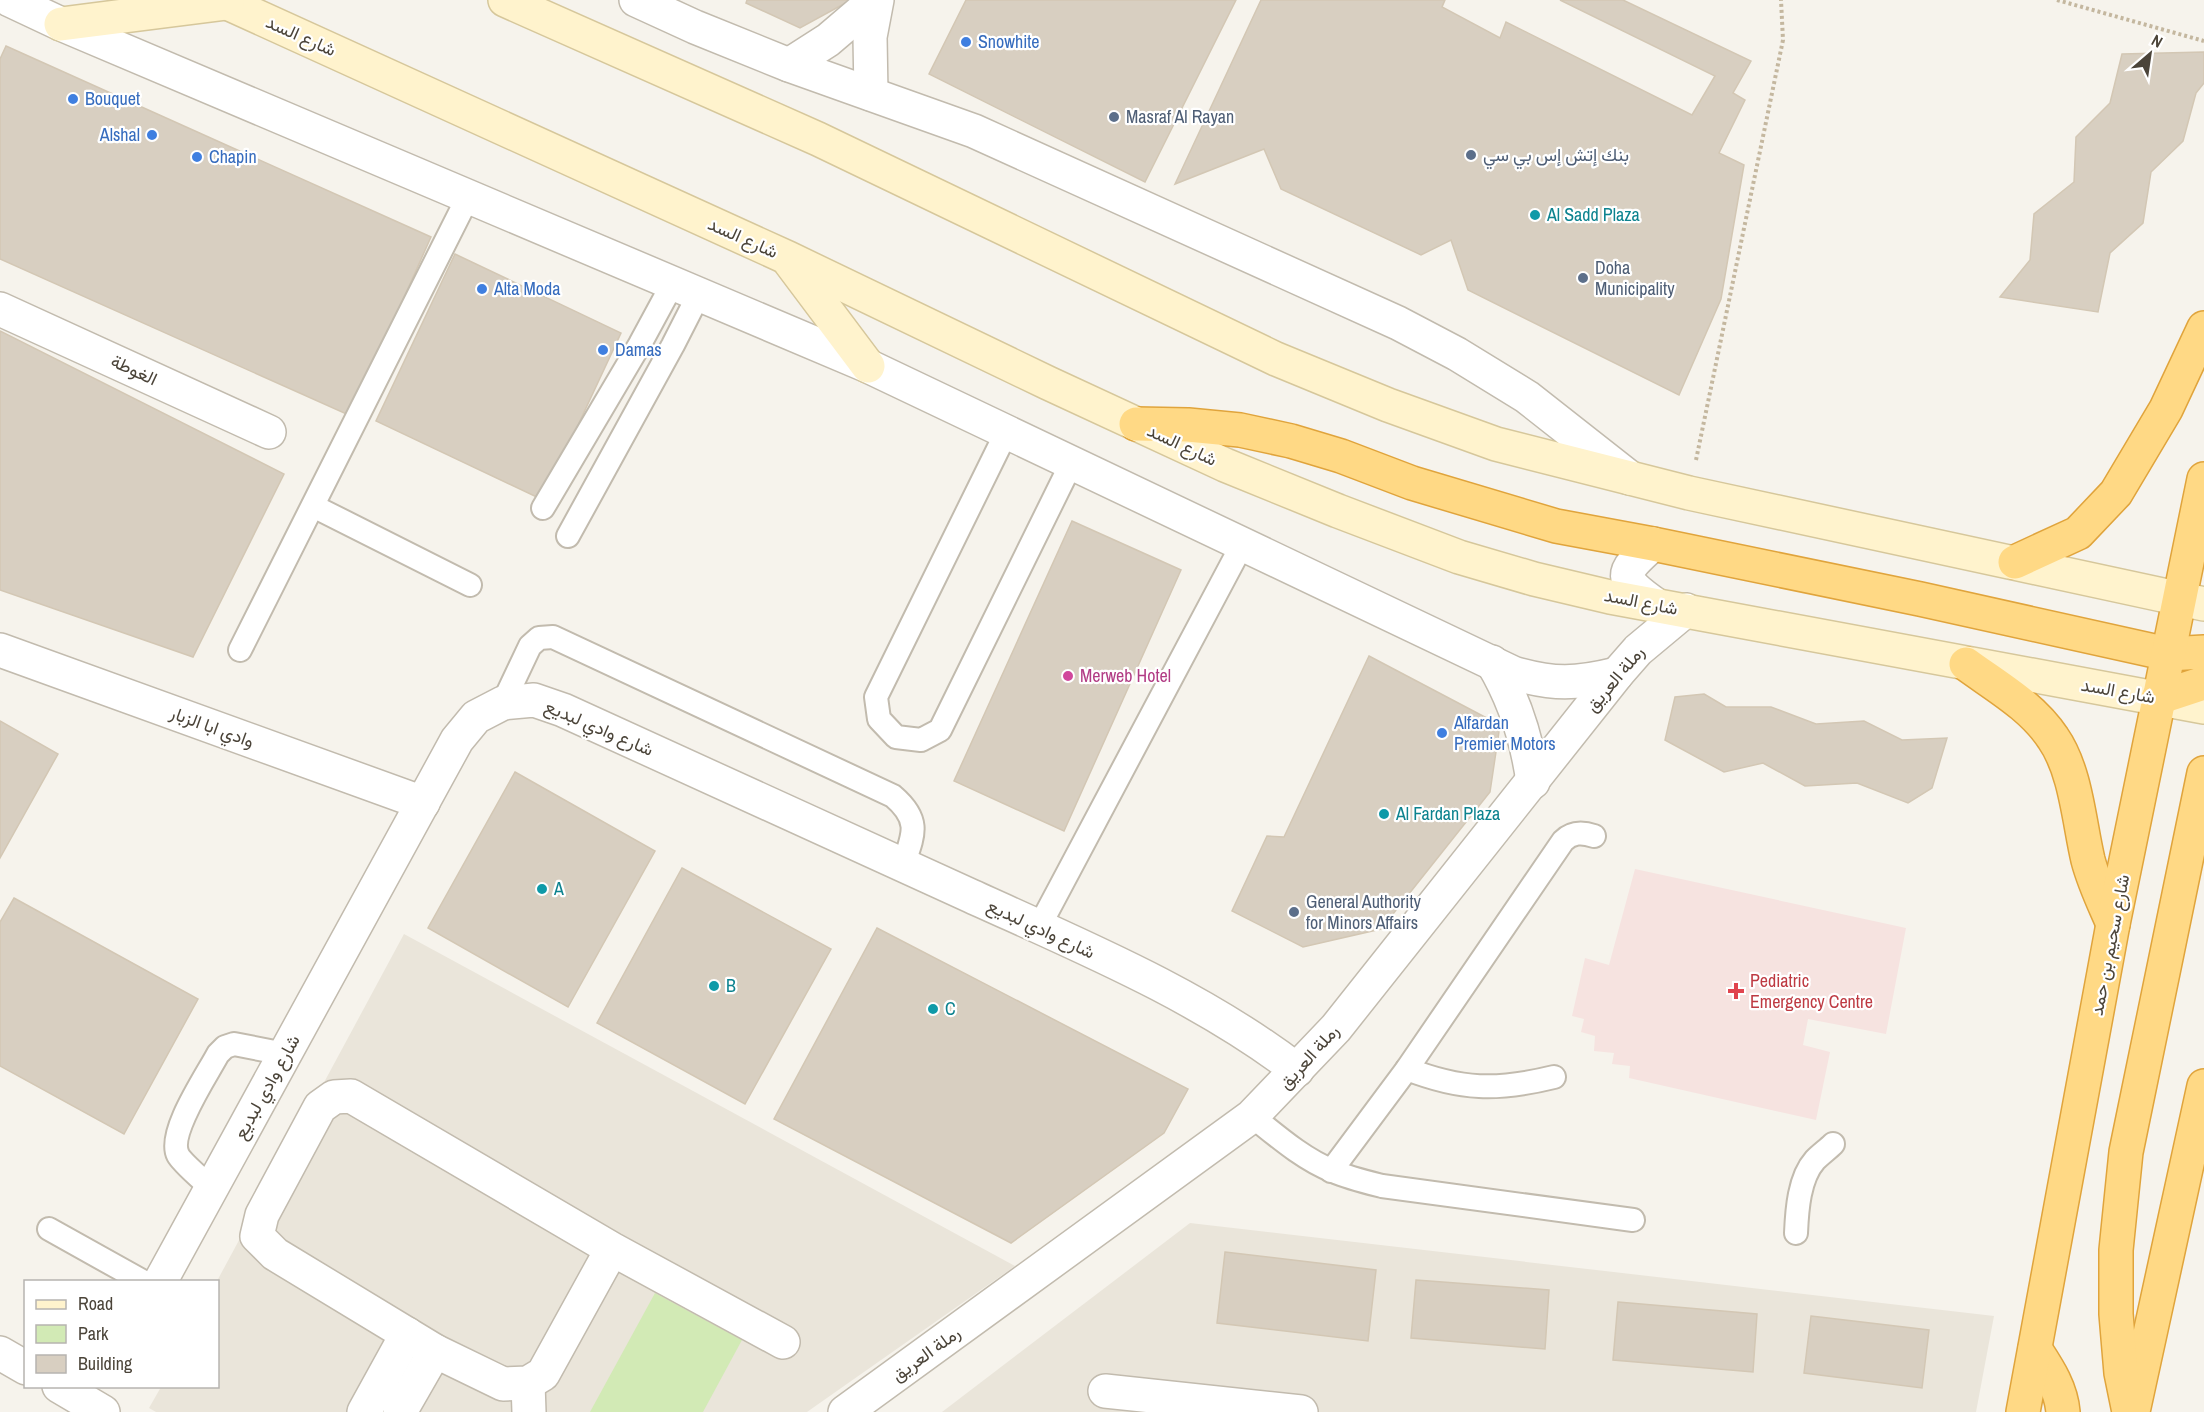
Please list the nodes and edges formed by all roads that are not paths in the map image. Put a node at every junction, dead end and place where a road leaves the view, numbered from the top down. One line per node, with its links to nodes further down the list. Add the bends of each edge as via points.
1 (10, 0): 6 (street)
2 (505, 0): 19 (main road, via 818,139 1276,359 1496,444)
3 (636, 0): 7 (street)
4 (876, 0): 7 (street, via 847,26); 8 (street, via 870,47)
5 (224, 1): 6 (main road); 10 (main road, شارع السد)
6 (61, 24): 9 (street)
7 (789, 65): 8 (street)
8 (872, 94): 19 (street, via 974,131 1398,323 1527,398)
9 (468, 197): 11 (street); 21 (lane)
10 (788, 258): 14 (main road); 15 (main road, شارع السد)
11 (686, 289): 14 (street); 22 (lane, via 640,344); 23 (lane, via 673,345)
12 (0, 309): 16 (street, الغوطة)
13 (2204, 328): 26 (highway, via 2166,409 2116,493 2078,533)
14 (868, 366): 17 (street)
15 (1136, 424): 25 (highway, via 1230,429 1291,441 1493,509 1556,526); 29 (main road, شارع السد, via 1225,465 1459,557 1610,597)
16 (269, 432)
17 (1006, 433): 18 (street); 18 (lane, via 876,697 879,719 896,737 921,740 940,730)
18 (1071, 464): 24 (street)
19 (1630, 478): 26 (main road)
20 (2204, 479): 28 (highway, شارع سحيم بن حمد)
21 (313, 506): 27 (lane); 31 (lane)
22 (543, 508)
23 (568, 536)
24 (1243, 543): 33 (street); 46 (lane)
25 (1653, 544): 29 (street, via 1631,564 1626,572 1628,582 1634,590); 32 (highway)
26 (2015, 562): 28 (main road)
27 (470, 585)
28 (2192, 601): 32 (highway, شارع سحيم بن حمد); 34 (highway)
29 (1671, 608): 35 (main road, شارع السد); 36 (street, رملة العريق)
30 (0, 650): 42 (street, وادي ابا الزبار)
31 (240, 650)
32 (2168, 654): 34 (highway); 37 (highway, شارع سحيم بن حمد)
33 (1492, 662): 36 (street, via 1513,673 1558,683); 41 (street, via 1520,720)
34 (2203, 662): 37 (highway)
35 (1966, 664): 37 (main road, شارع السد); 45 (highway, via 2019,702 2054,739 2072,783 2088,860)
36 (1617, 674): 41 (street, رملة العريق)
37 (2158, 698): 39 (main road, شارع السد); 45 (highway, شارع سحيم بن حمد)
38 (503, 703): 42 (street, شارع وادي لبديع, via 476,717 457,740); 44 (street, شارع وادي لبديع, via 534,700 562,710); 44 (lane, via 531,646 539,638 553,637 892,796 905,807 912,821 913,837)
39 (2204, 707)
40 (2204, 773): 78 (highway, via 2126,1152 2116,1250 2116,1314 2121,1373)
41 (1533, 782): 49 (street, رملة العريق, via 1357,1002)
42 (423, 804): 47 (street, شارع وادي لبديع)
43 (1594, 836): 48 (lane, via 1578,833 1563,841)
44 (903, 865): 46 (street, شارع وادي لبديع)
45 (2113, 924): 64 (highway, شارع سحيم بن حمد)
46 (1039, 927): 49 (street, شارع وادي لبديع, via 1218,1016)
47 (285, 1054): 55 (street, شارع وادي لبديع); 55 (lane, via 234,1044 218,1054 178,1128 176,1142 178,1155)
48 (1407, 1069): 50 (lane, via 1435,1080 1494,1088); 54 (lane)
49 (1297, 1070): 52 (street, رملة العريق)
50 (1554, 1077)
51 (2204, 1086): 78 (highway)
52 (1252, 1116): 54 (lane); 74 (street, رملة العريق)
53 (1833, 1144): 58 (lane, via 1814,1161 1806,1177)
54 (1331, 1171): 56 (lane, via 1382,1186)
55 (211, 1188): 61 (street, شارع وادي لبديع)
56 (1633, 1220)
57 (49, 1229): 60 (lane)
58 (1796, 1233)
59 (612, 1249): 62 (street, via 351,1096 334,1097 320,1107 262,1215 257,1236 275,1254); 63 (street); 70 (street)
60 (142, 1280)
61 (161, 1280)
62 (407, 1334): 65 (street); 72 (street)
63 (783, 1342)
64 (2035, 1350): 76 (highway, شارع سحيم بن حمد); 77 (highway, via 2062,1398)
65 (435, 1351): 70 (street); 73 (street)
66 (0, 1353): 67 (street)
67 (24, 1367)
68 (63, 1388): 71 (street)
69 (1105, 1391): 75 (street)
70 (529, 1397)
71 (96, 1404)
72 (364, 1412)
73 (400, 1412)
74 (846, 1412)
75 (1300, 1412)
76 (2023, 1412)
77 (2063, 1412)
78 (2131, 1412)

